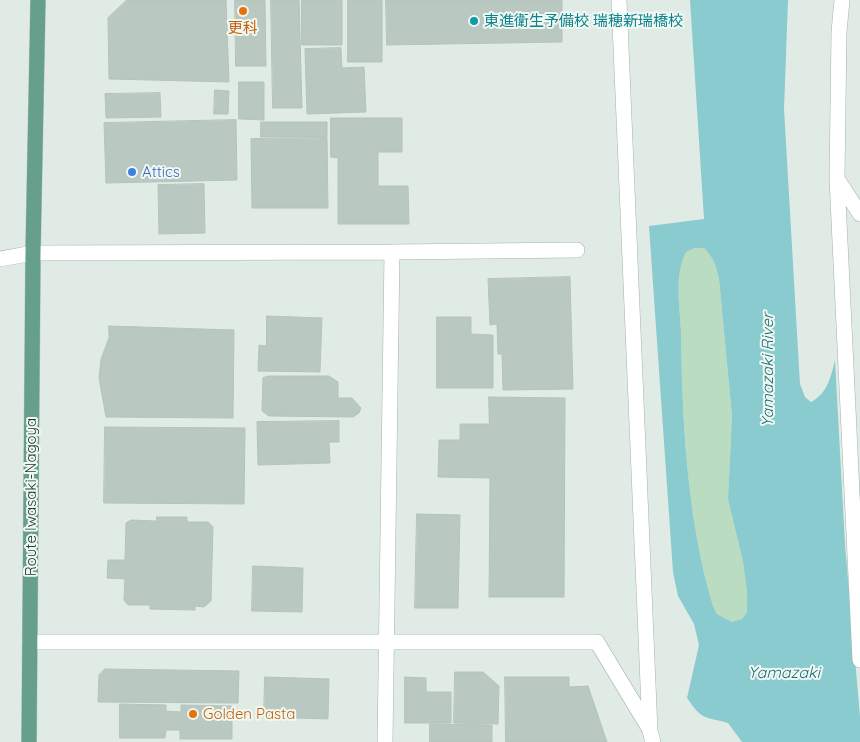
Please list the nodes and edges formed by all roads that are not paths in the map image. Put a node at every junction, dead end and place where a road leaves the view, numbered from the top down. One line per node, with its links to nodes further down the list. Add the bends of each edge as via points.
1 (38, 0): 8 (main road, Route Iwasaki-Nagoya)
2 (619, 0): 13 (street)
3 (842, 0): 4 (street)
4 (837, 179): 5 (street); 12 (street)
5 (860, 214)
6 (577, 250): 7 (street)
7 (392, 252): 8 (street); 11 (street)
8 (33, 253): 9 (street); 10 (main road, Route Iwasaki-Nagoya)
9 (0, 259)
10 (30, 642): 11 (street); 14 (main road, Route Iwasaki-Nagoya)
11 (386, 642): 13 (street, via 597,642); 15 (street)
12 (860, 660)
13 (651, 737)
14 (29, 742)
15 (385, 742)

